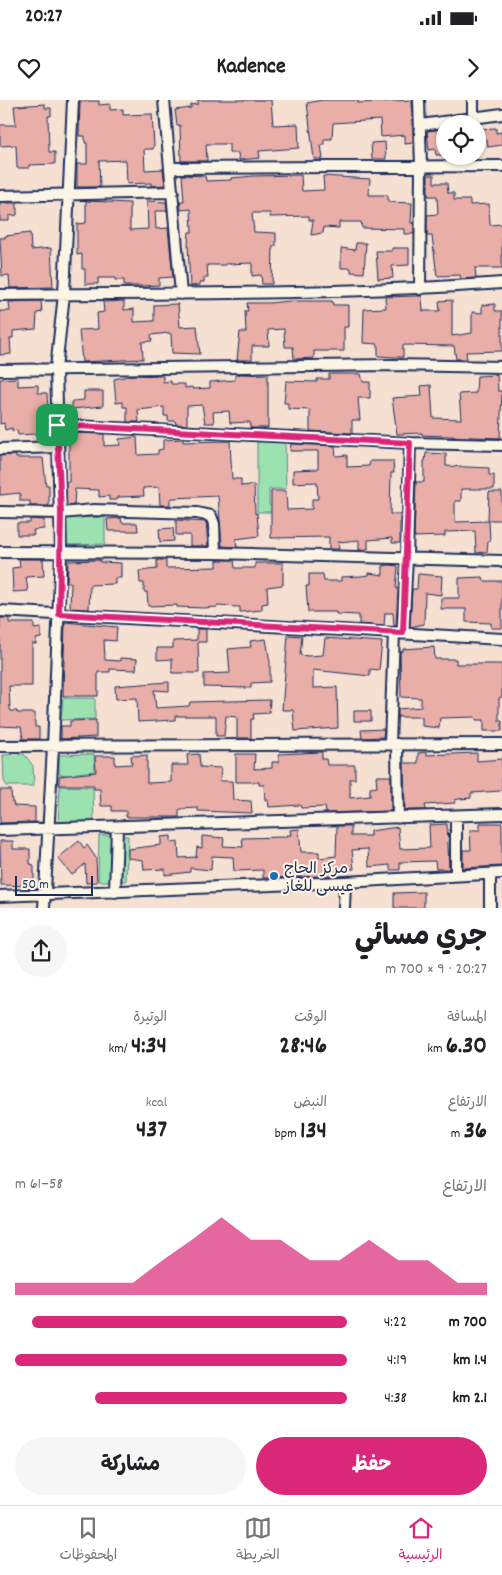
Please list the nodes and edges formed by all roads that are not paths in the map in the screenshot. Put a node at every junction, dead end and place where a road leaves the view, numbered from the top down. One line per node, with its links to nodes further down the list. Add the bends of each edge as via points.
1 (73, 100): 14 (street)
2 (164, 100): 12 (street)
3 (419, 100): 9 (street)
4 (474, 100): 6 (street)
5 (502, 114): 7 (street)
6 (473, 115)
7 (486, 116)
8 (436, 123): 9 (street)
9 (421, 125): 11 (street)
10 (502, 166): 11 (street)
11 (421, 167): 12 (street); 17 (street)
12 (171, 168): 13 (street)
13 (173, 192): 14 (street); 19 (street)
14 (67, 195): 15 (street); 18 (street)
15 (0, 196)
16 (502, 283): 17 (street)
17 (420, 289): 19 (street)
18 (64, 294): 19 (street); 20 (street); 22 (street)
19 (181, 294)
20 (0, 295)
21 (502, 367): 22 (street)
22 (56, 369): 23 (street); 24 (street)
23 (0, 370)
24 (57, 425): 25 (street); 26 (street)
25 (410, 443): 27 (street); 34 (street)
26 (58, 446): 28 (street); 30 (street)
27 (502, 446)
28 (0, 449)
29 (0, 512): 30 (street)
30 (61, 513): 32 (street); 33 (street, via 94,510 211,516)
31 (0, 552): 32 (street)
32 (61, 552): 33 (street); 37 (street)
33 (215, 553): 34 (street)
34 (407, 557): 35 (street); 38 (street)
35 (502, 561)
36 (0, 611): 37 (street)
37 (59, 614): 38 (street); 43 (street)
38 (398, 633): 39 (street); 40 (street)
39 (502, 639)
40 (393, 744): 41 (street); 43 (street); 46 (street)
41 (502, 744)
42 (0, 746): 43 (street)
43 (53, 747): 48 (street)
44 (502, 814): 45 (street)
45 (456, 816): 46 (street); 52 (street)
46 (398, 818): 47 (street)
47 (117, 827): 48 (street); 54 (street)
48 (47, 829): 49 (street); 55 (street)
49 (0, 830)
50 (490, 874): 51 (street); 52 (street); 59 (street)
51 (502, 874)
52 (456, 876): 53 (street)
53 (345, 882): 54 (street); 58 (street)
54 (115, 892): 55 (street)
55 (44, 895): 56 (street); 57 (street)
56 (0, 896)
57 (44, 908)
58 (344, 908)
59 (490, 908)

